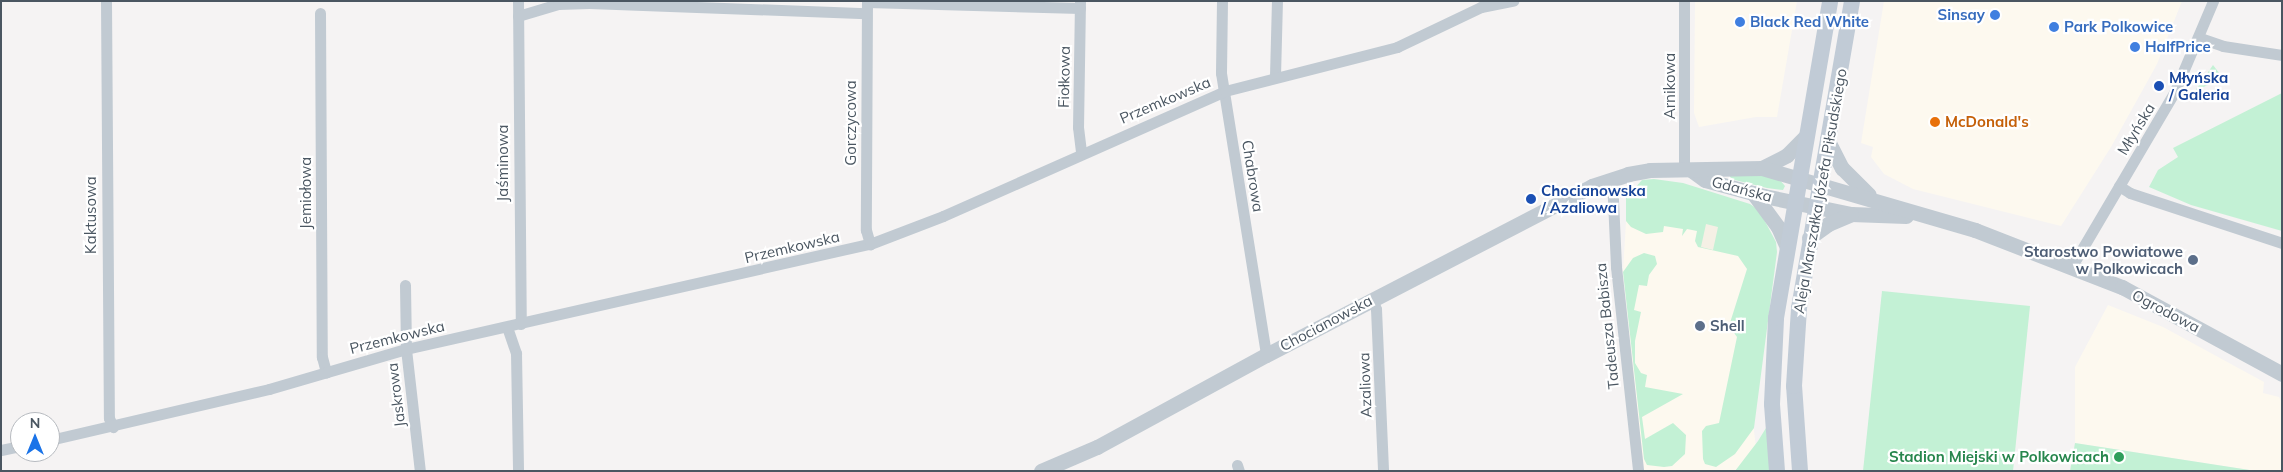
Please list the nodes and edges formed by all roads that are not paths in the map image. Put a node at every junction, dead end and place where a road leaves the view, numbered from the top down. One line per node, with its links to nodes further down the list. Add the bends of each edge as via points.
1 (106, 1): 46 (street, Kaktusowa, via 108,418)
2 (518, 1): 13 (street, Jaśminowa)
3 (1222, 1): 17 (street, Chabrowa, via 1221,73)
4 (1277, 1): 16 (street)
5 (1513, 1): 16 (street, Przemkowska, via 1481,7 1397,47)
6 (1684, 1): 22 (street, Arnikowa)
7 (1830, 1): 18 (main road, Aleja Marszałka Józefa Piłsudskiego)
8 (1852, 1): 19 (main road, Aleja Marszałka Józefa Piłsudskiego)
9 (2214, 1): 14 (street, Młyńska)
10 (1080, 4): 11 (street); 20 (street, Fiołkowa, via 1078,127)
11 (867, 5): 13 (street, via 589,3 558,4); 35 (street, Gorczycowa, via 866,230)
12 (320, 13): 44 (street, Jemiołowa, via 322,357)
13 (518, 16): 40 (street, Jaśminowa)
14 (2200, 38): 15 (street, via 2223,46); 26 (street, Młyńska, via 2174,93)
15 (2282, 55)
16 (1275, 76): 17 (street, Przemkowska)
17 (1225, 91): 20 (street, Przemkowska); 43 (street, Chabrowa)
18 (1806, 136): 21 (street, via 1788,155); 23 (main road, Aleja Marszałka Józefa Piłsudskiego)
19 (1827, 140): 25 (main road, Aleja Marszałka Józefa Piłsudskiego); 28 (street, via 1833,156 1849,178)
20 (1081, 153): 35 (street, Przemkowska, via 943,216)
21 (1762, 168): 22 (street, Gdańska); 23 (street, Gdańska)
22 (1687, 170): 24 (street, Gdańska, via 1650,170); 27 (street, Gdańska, via 1705,180)
23 (1798, 177): 25 (street, Gdańska); 29 (main road, Aleja Marszałka Józefa Piłsudskiego)
24 (1612, 178): 39 (street, Chocianowska); 52 (street, Tadeusza Babisza, via 1616,267)
25 (1818, 183): 28 (street, Ogrodowa); 30 (main road, Aleja Marszałka Józefa Piłsudskiego)
26 (2119, 186): 34 (street, via 2130,193); 37 (street, Młyńska)
27 (1753, 193): 29 (street, Gdańska); 36 (street, via 1778,226)
28 (1874, 199): 32 (street, Ogrodowa)
29 (1795, 202): 30 (street, Ogrodowa); 36 (main road, Aleja Marszałka Józefa Piłsudskiego)
30 (1815, 206): 31 (street, Ogrodowa); 33 (main road, Aleja Marszałka Józefa Piłsudskiego)
31 (1851, 214): 32 (street, Ogrodowa); 33 (street, via 1828,224)
32 (1933, 218): 37 (street, Ogrodowa)
33 (1809, 238): 54 (main road, Aleja Marszałka Józefa Piłsudskiego, via 1798,308 1794,386)
34 (2282, 242)
35 (870, 244): 40 (street, Przemkowska)
36 (1786, 245): 53 (main road, Aleja Marszałka Józefa Piłsudskiego, via 1776,318 1772,404)
37 (2072, 266): 45 (street, Ogrodowa, via 2160,306)
38 (405, 285): 42 (street, Jaskrowa)
39 (1372, 299): 43 (street, Chocianowska); 51 (street, Azaliowa, via 1376,309)
40 (521, 324): 41 (street, Przemkowska)
41 (507, 327): 42 (street, Przemkowska); 50 (street, via 516,353)
42 (406, 349): 44 (street, Przemkowska); 49 (street, Jaskrowa)
43 (1266, 355): 48 (street, Chocianowska, via 1105,443)
44 (326, 372): 46 (street, Przemkowska, via 268,384)
45 (2282, 374)
46 (113, 427): 47 (street, Przemkowska)
47 (60, 438)
48 (1046, 470)
49 (420, 471)
50 (518, 471)
51 (1383, 471)
52 (1638, 471)
53 (1777, 471)
54 (1800, 471)

